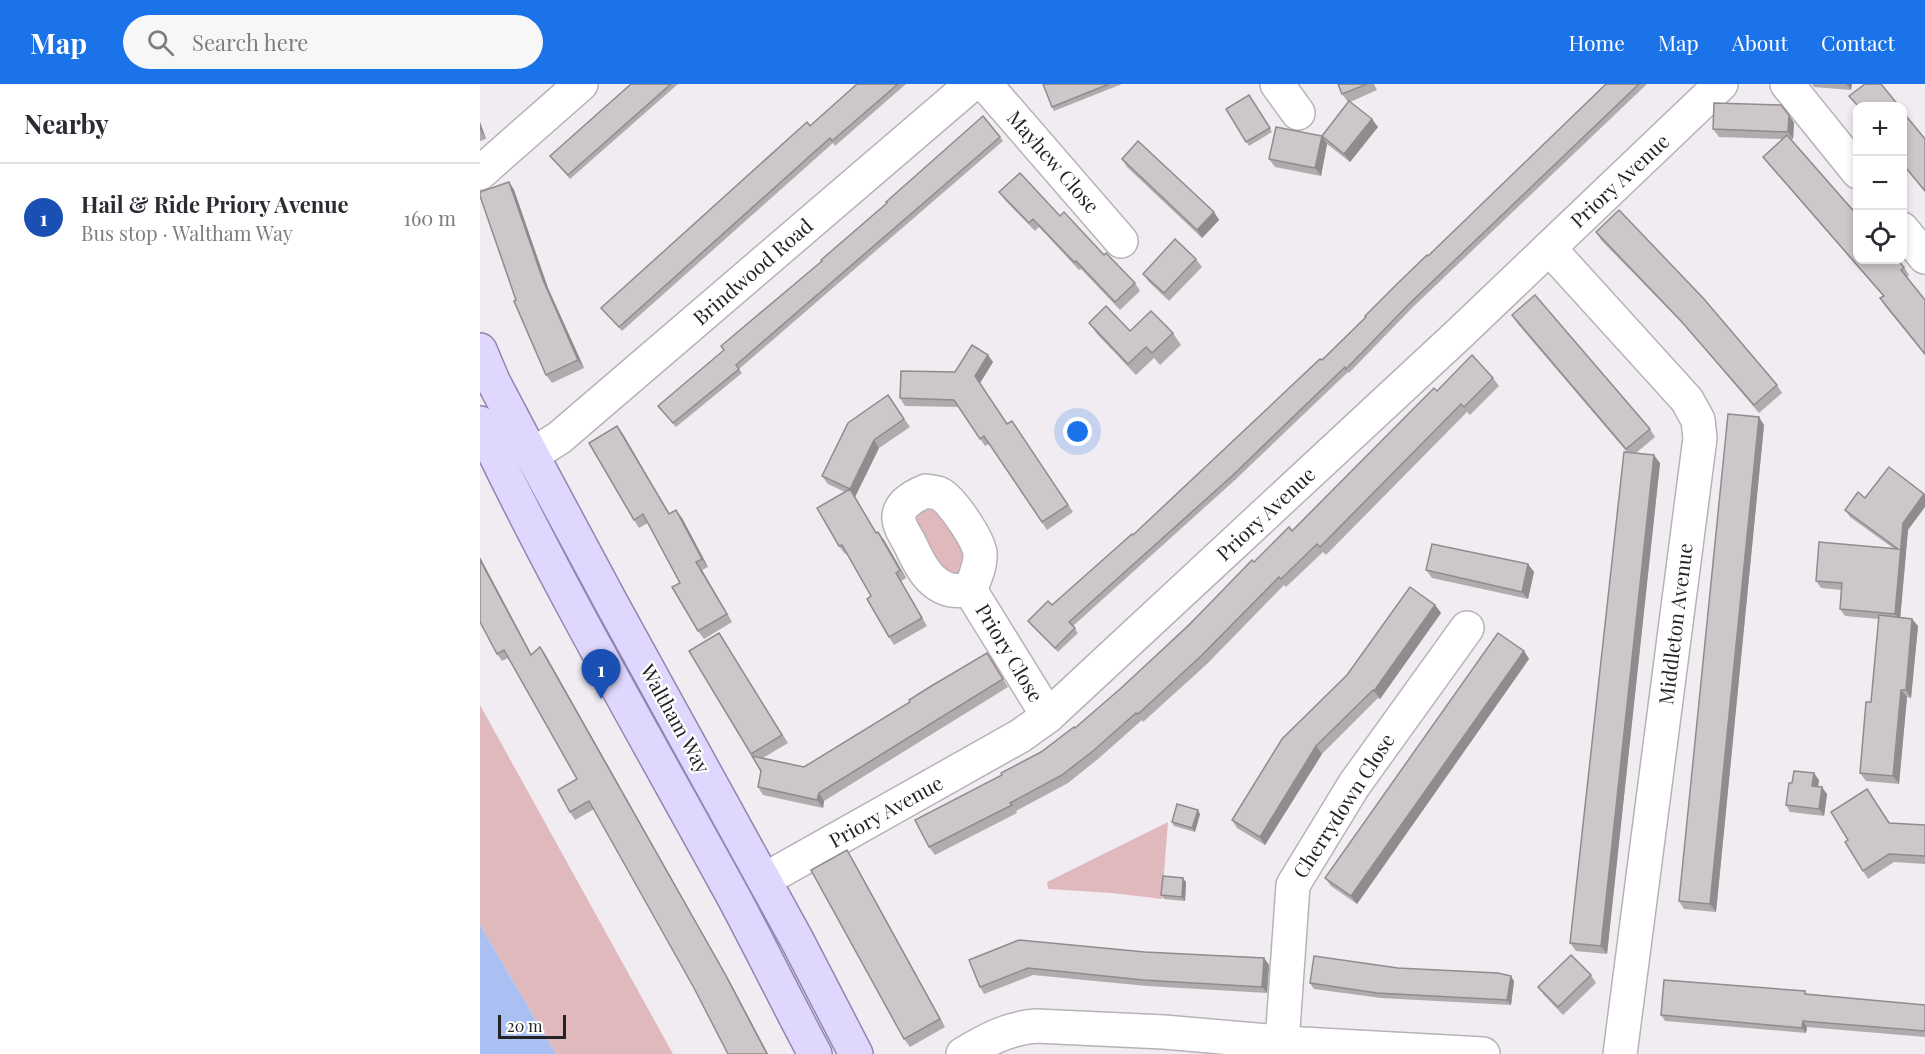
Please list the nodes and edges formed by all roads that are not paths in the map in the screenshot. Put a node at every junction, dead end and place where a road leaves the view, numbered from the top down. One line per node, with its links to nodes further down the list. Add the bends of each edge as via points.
1 (581, 84): 9 (street)
2 (972, 84): 16 (street, Brindwood Road, via 559,438)
3 (985, 84): 11 (street, Mayhew Close)
4 (1277, 84): 7 (street)
5 (1721, 84): 12 (street, Priory Avenue)
6 (1786, 84): 8 (street)
7 (1298, 113)
8 (1853, 167)
9 (480, 173)
10 (1907, 235): 13 (street)
11 (1121, 241)
12 (1549, 248): 21 (street, Priory Avenue); 32 (street, Middleton Avenue, via 1686,400 1698,420 1700,438)
13 (1925, 257)
14 (480, 350): 16 (main road, Waltham Way)
15 (480, 423): 19 (main road, Waltham Way)
16 (532, 456): 18 (main road, Waltham Way)
17 (970, 590): 21 (street, Priory Close)
18 (613, 606): 19 (main road); 22 (main road, Waltham Way)
19 (583, 626): 23 (main road, Waltham Way)
20 (1467, 628): 28 (street, Cherrydown Close, via 1354,785 1293,885)
21 (1048, 716): 24 (street, Priory Avenue, via 1020,736)
22 (728, 816): 23 (main road); 24 (main road, Waltham Way)
23 (698, 833): 26 (main road, Waltham Way)
24 (764, 880): 25 (main road, Waltham Way)
25 (797, 940): 26 (main road); 27 (main road, Waltham Way)
26 (765, 959): 29 (main road, Waltham Way)
27 (850, 1043): 29 (main road)
28 (1296, 1047): 30 (street, via 1164,1032 1036,1026 999,1034); 31 (street)
29 (814, 1052)
30 (963, 1054)
31 (1483, 1054)
32 (1620, 1054)

